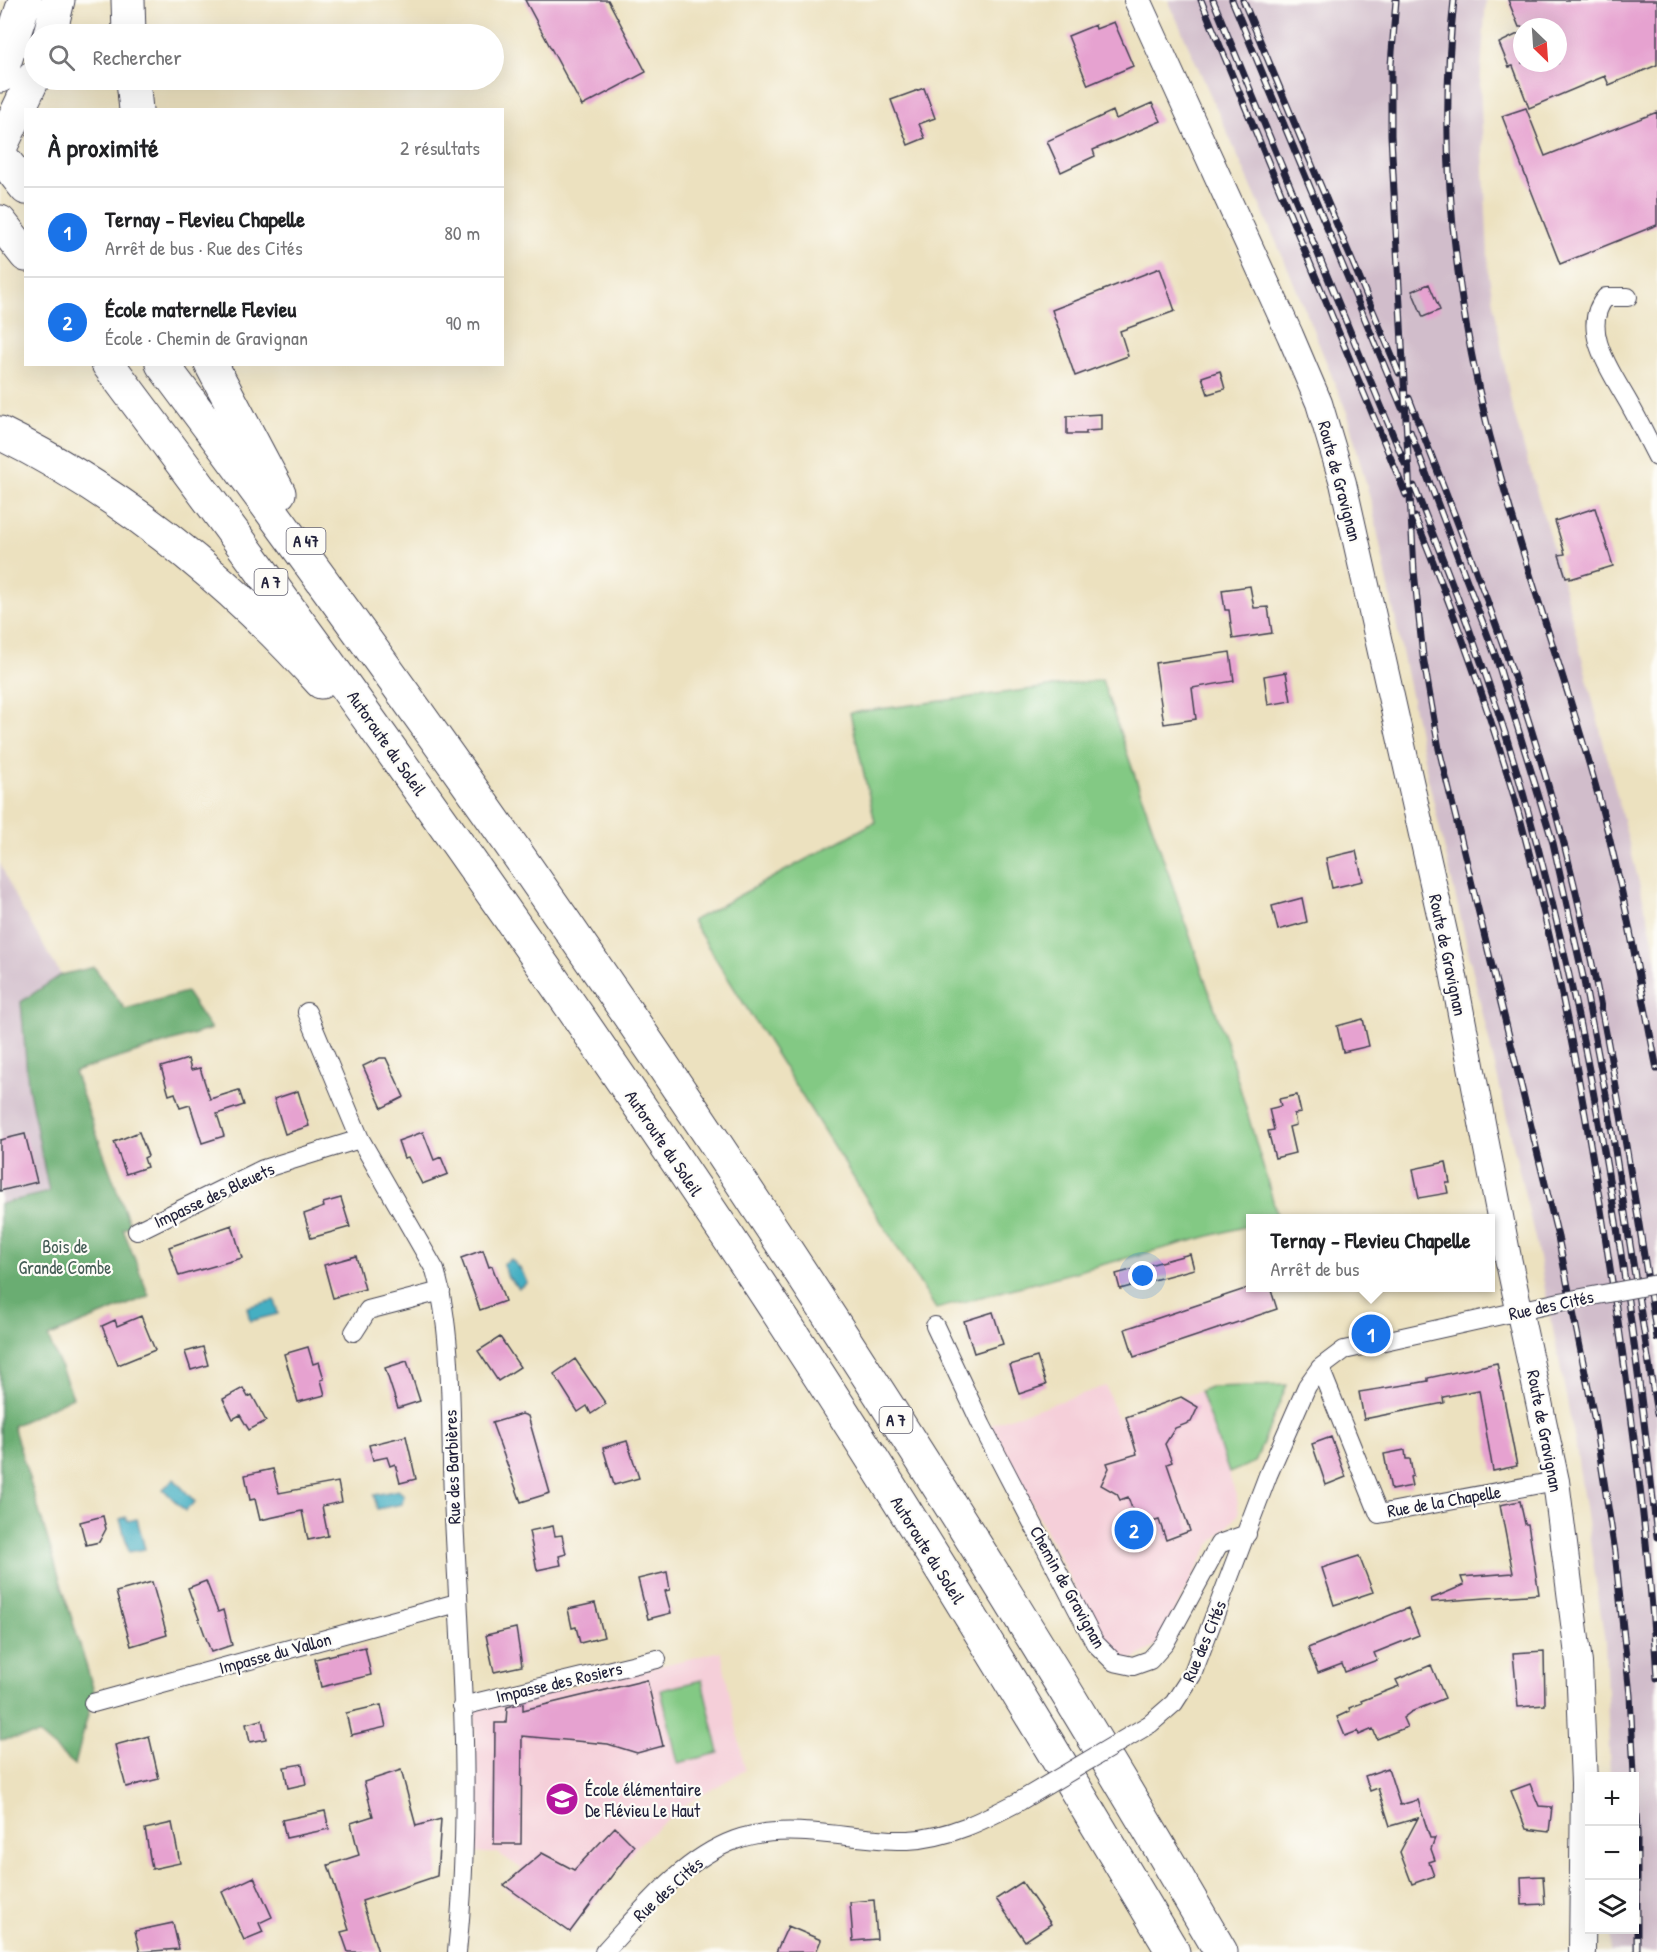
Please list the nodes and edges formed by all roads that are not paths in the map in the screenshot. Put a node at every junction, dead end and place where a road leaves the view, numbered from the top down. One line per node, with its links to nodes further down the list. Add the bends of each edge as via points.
1 (25, 0): 7 (highway)
2 (58, 0): 5 (highway)
3 (128, 0): 6 (highway)
4 (1137, 0): 29 (street, Route de Gravignan, via 1319,403 1343,483 1453,972)
5 (52, 24)
6 (129, 24)
7 (1, 75)
8 (29, 90): 11 (highway)
9 (133, 90): 10 (highway)
10 (136, 108)
11 (0, 148)
12 (0, 155): 13 (highway)
13 (24, 185)
14 (0, 222): 15 (highway)
15 (24, 252)
16 (1628, 297): 21 (street, via 1606,297 1598,306 1595,326 1605,363)
17 (109, 366): 23 (highway, Autoroute du Soleil / A 7)
18 (163, 366): 22 (highway, A 7)
19 (212, 366): 22 (highway, A 47)
20 (0, 434): 23 (highway, via 90,483 233,591 276,632)
21 (1657, 457)
22 (340, 603): 42 (highway, A 7, via 577,939 768,1220 1070,1696)
23 (429, 803): 41 (highway, Autoroute du Soleil / A 7, via 721,1226 826,1388 1029,1712)
24 (307, 1012): 25 (street, Rue des Barbières)
25 (360, 1139): 26 (street, Impasse des Bleuets, via 263,1169); 28 (street, Rue des Barbières, via 435,1270)
26 (137, 1231)
27 (1657, 1284): 29 (street, Rue des Cités, bridge)
28 (441, 1291): 31 (street, via 368,1310); 35 (street, Rue des Barbières)
29 (1521, 1312): 32 (street, Rue des Cités, via 1344,1350); 33 (street, Route de Gravignan)
30 (935, 1326): 34 (street, Chemin de Gravignan, via 1095,1644 1114,1662 1133,1666 1150,1660 1166,1643 1219,1544)
31 (354, 1332)
32 (1320, 1368): 33 (street, Rue de la Chapelle, via 1379,1514); 34 (street, Rue des Cités, via 1307,1386 1285,1434)
33 (1556, 1481): 43 (street, Route de Gravignan, via 1579,1663 1584,1783)
34 (1247, 1534): 40 (street, Rue des Cités, bridge, via 1192,1675 1174,1703 1150,1724 1020,1801 959,1831 909,1840 782,1832 736,1840 698,1859 656,1896)
35 (457, 1603): 37 (street, Impasse du Vallon); 38 (street, Rue des Barbières)
36 (657, 1659): 38 (street, Impasse des Rosiers)
37 (93, 1703)
38 (462, 1706): 39 (street, Rue des Barbières, via 465,1794)
39 (457, 1952)
40 (604, 1952)
41 (1173, 1952)
42 (1221, 1952)
43 (1582, 1952)

